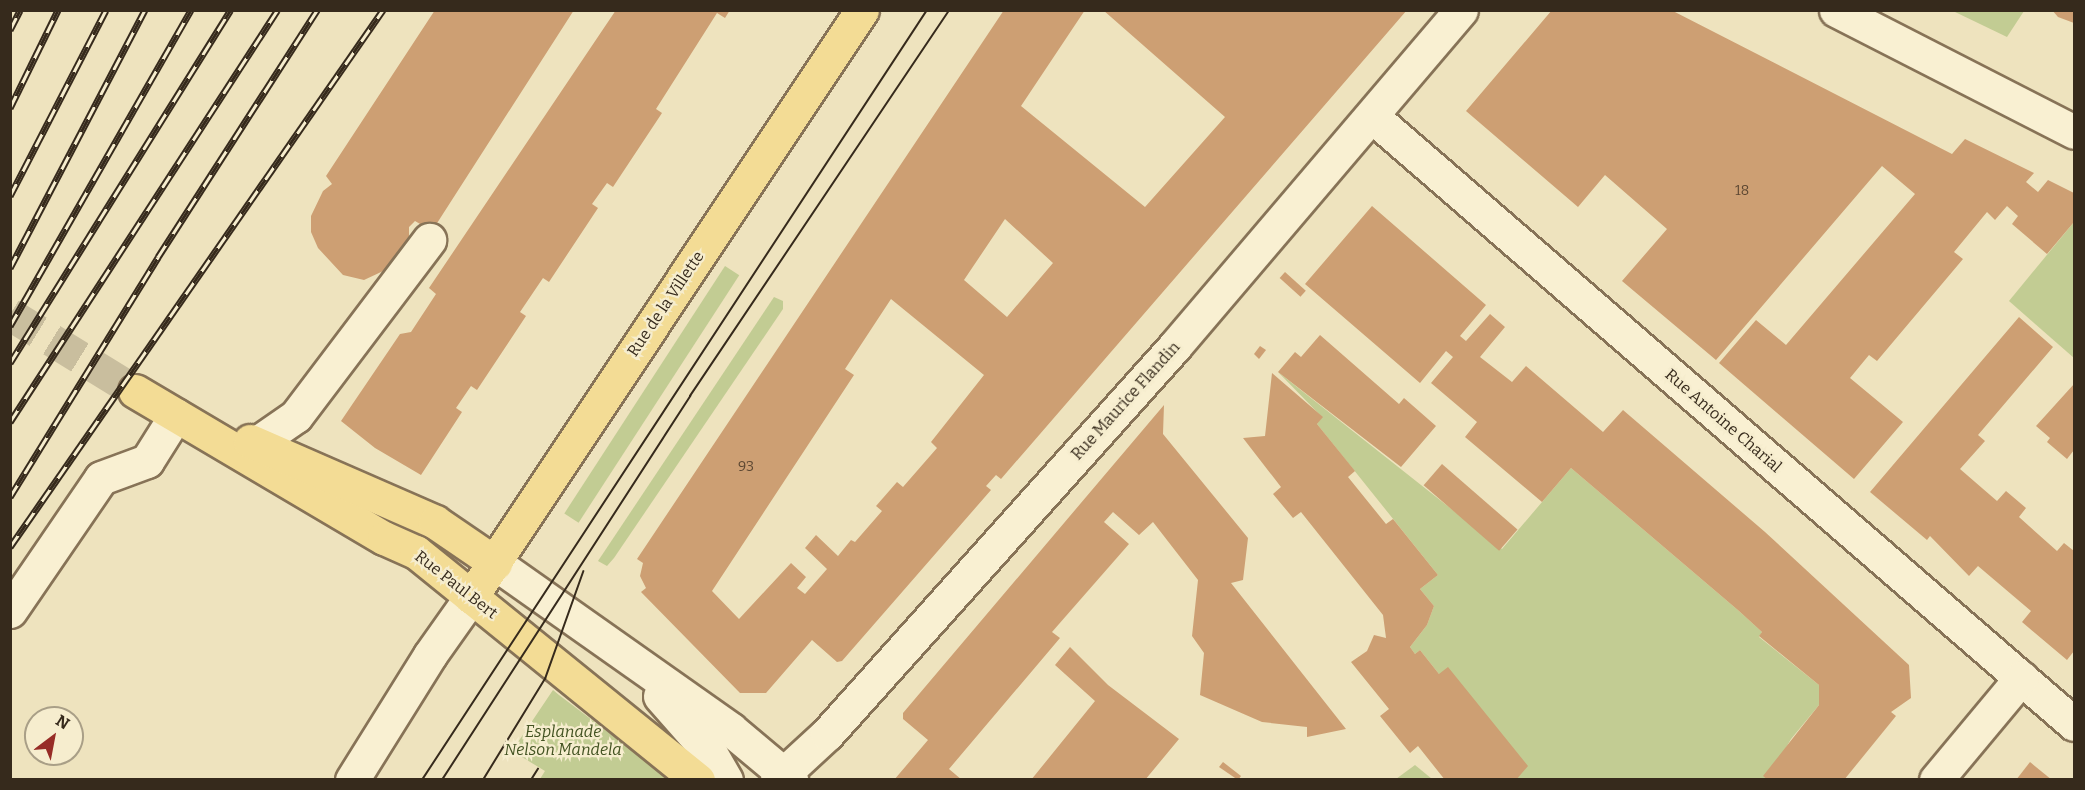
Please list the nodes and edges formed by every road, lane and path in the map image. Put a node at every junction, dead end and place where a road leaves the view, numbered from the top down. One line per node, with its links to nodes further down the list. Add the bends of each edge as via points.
1 (862, 10): 10 (main road, Rue de la Villette)
2 (1461, 10): 4 (street, Rue Maurice Flandin)
3 (1836, 10): 5 (street)
4 (1373, 117): 14 (street, Rue Antoine Charial); 16 (street, Rue Maurice Flandin, via 1130,397)
5 (2074, 132)
6 (429, 240): 9 (street, via 296,416)
7 (135, 391): 8 (main road, Rue Paul Bert)
8 (184, 420): 9 (main road, Rue Paul Bert); 11 (main road, Rue Paul Bert, via 384,538 416,552); 12 (street, via 147,461 101,478)
9 (257, 443): 10 (main road, Rue Paul Bert, via 435,522)
10 (495, 563): 11 (main road, Rue de la Villette); 13 (street, Rue Paul Bert)
11 (471, 597): 17 (street); 18 (main road, Rue Paul Bert)
12 (10, 611)
13 (627, 658): 16 (street, Rue Paul Bert, via 729,729); 19 (street, Rue Paul Bert, via 711,754)
14 (2021, 678): 15 (street, Rue Antoine Charial); 20 (street)
15 (2074, 724)
16 (784, 777)
17 (352, 780)
18 (698, 780)
19 (726, 780)
20 (1936, 780)

